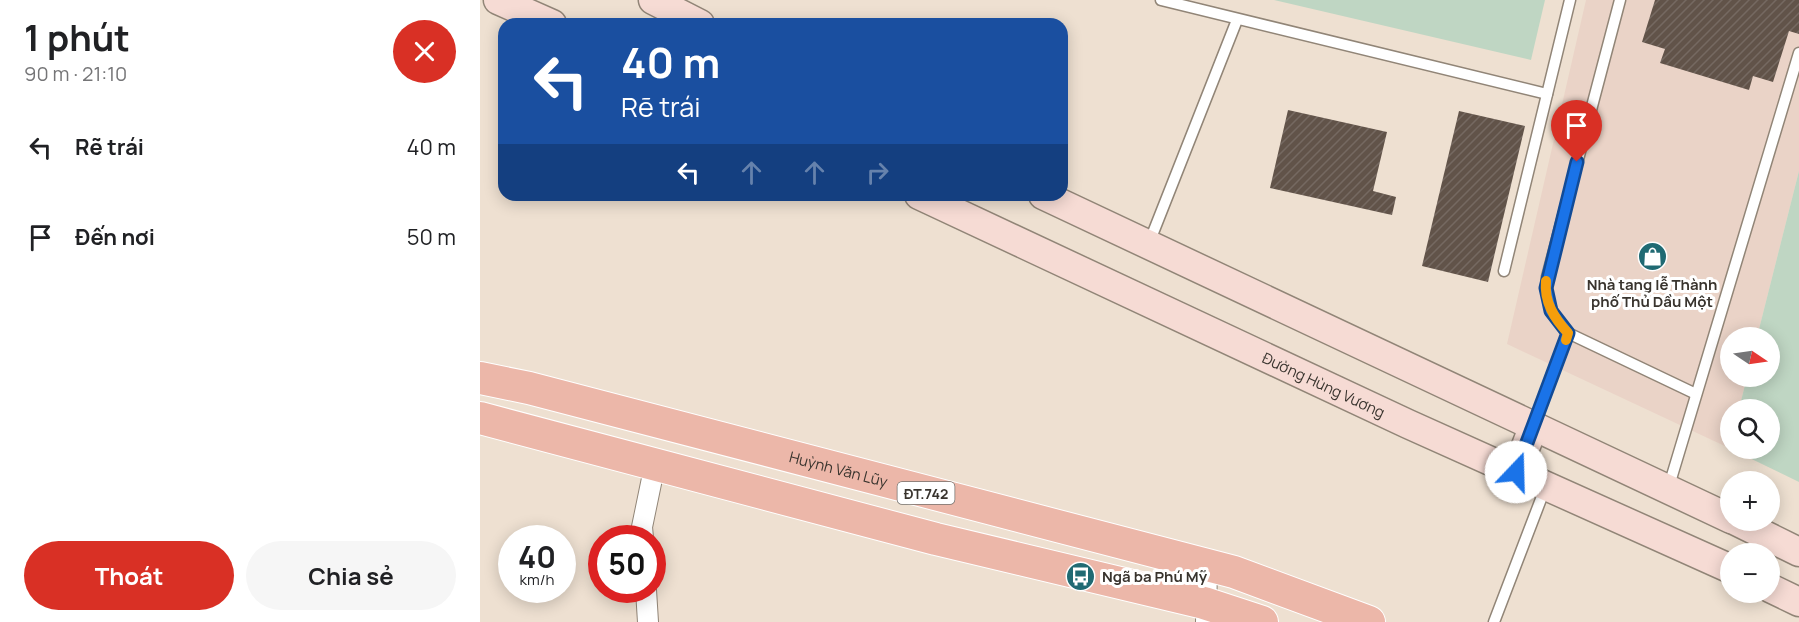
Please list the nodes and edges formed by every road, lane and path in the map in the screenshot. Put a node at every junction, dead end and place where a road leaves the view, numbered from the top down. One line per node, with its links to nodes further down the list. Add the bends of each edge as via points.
1 (498, 0): 6 (main road)
2 (653, 0): 7 (main road)
3 (1161, 0): 8 (lane)
4 (1570, 0): 10 (lane)
5 (1620, 0): 15 (lane, via 1547,277 1551,311)
6 (538, 18)
7 (688, 18)
8 (1237, 20): 10 (lane); 13 (lane)
9 (1799, 53): 17 (lane)
10 (1547, 94): 14 (lane)
11 (932, 201): 21 (main road, Đường Hùng Vương)
12 (1056, 201): 13 (main road)
13 (1148, 244): 19 (main road)
14 (1504, 271)
15 (1568, 333): 17 (lane); 19 (lane)
16 (480, 378): 29 (main road, Huỳnh Văn Lũy / ĐT.742)
17 (1696, 394): 23 (lane)
18 (480, 418): 20 (main road)
19 (1534, 425): 21 (main road); 23 (main road)
20 (656, 464): 25 (street); 33 (main road)
21 (1516, 472): 22 (main road, Đường Hùng Vương)
22 (1546, 486): 28 (main road, Đường Hùng Vương); 37 (lane)
23 (1668, 489): 24 (main road)
24 (1720, 514)
25 (642, 525)
26 (1755, 531): 27 (main road)
27 (1799, 552)
28 (1720, 564)
29 (1207, 565): 33 (street); 36 (main road, Huỳnh Văn Lũy / ĐT.742)
30 (1780, 593): 31 (main road)
31 (1799, 602)
32 (647, 603): 34 (street)
33 (1205, 612): 35 (main road)
34 (648, 622)
35 (1262, 622)
36 (1369, 622)
37 (1494, 622)

